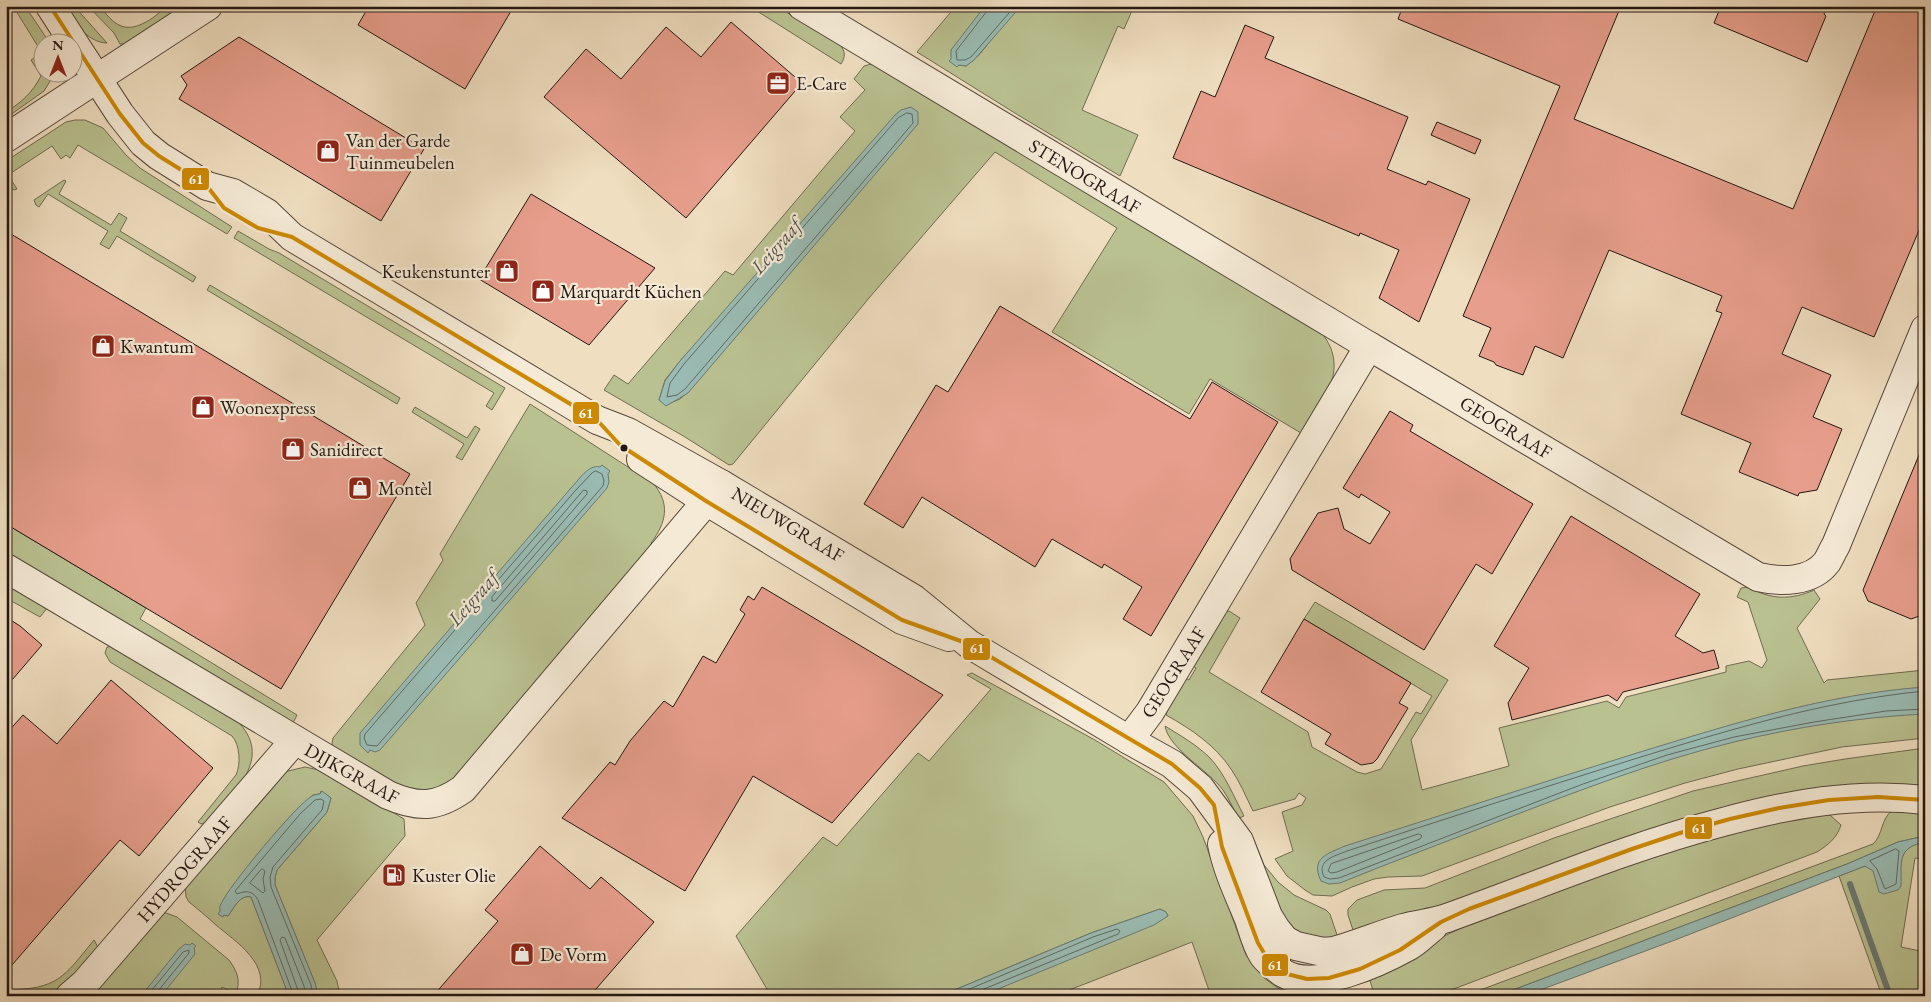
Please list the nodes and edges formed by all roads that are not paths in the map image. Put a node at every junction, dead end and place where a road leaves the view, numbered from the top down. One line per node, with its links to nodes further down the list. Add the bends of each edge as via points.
1 (50, 6): 4 (street, NIEUWGRAAF)
2 (208, 6): 4 (street)
3 (802, 6): 7 (street, STENOGRAAF)
4 (97, 79): 5 (street); 8 (street, NIEUWGRAAF, via 132,132 160,156 207,186 233,193 267,213 292,236 597,420 628,432)
5 (6, 138)
6 (1925, 329): 7 (street, GEOGRAAF, via 1836,545 1826,563 1815,572 1788,581 1758,577)
7 (1369, 346): 11 (street, GEOGRAAF, via 1150,712)
8 (714, 492): 10 (street, DIJKGRAAF, via 463,789 450,798 421,805 405,802); 11 (street, NIEUWGRAAF, via 914,599 969,644)
9 (6, 568): 10 (street, DIJKGRAAF)
10 (295, 740): 13 (street, HYDROGRAAF, via 86,983)
11 (1129, 740): 12 (street, NIEUWGRAAF, via 1172,764 1214,805 1239,841 1268,916 1285,940 1296,946 1355,957 1404,928 1445,919 1626,851 1742,816 1831,800 1866,797)
12 (1925, 800)
13 (70, 996)

